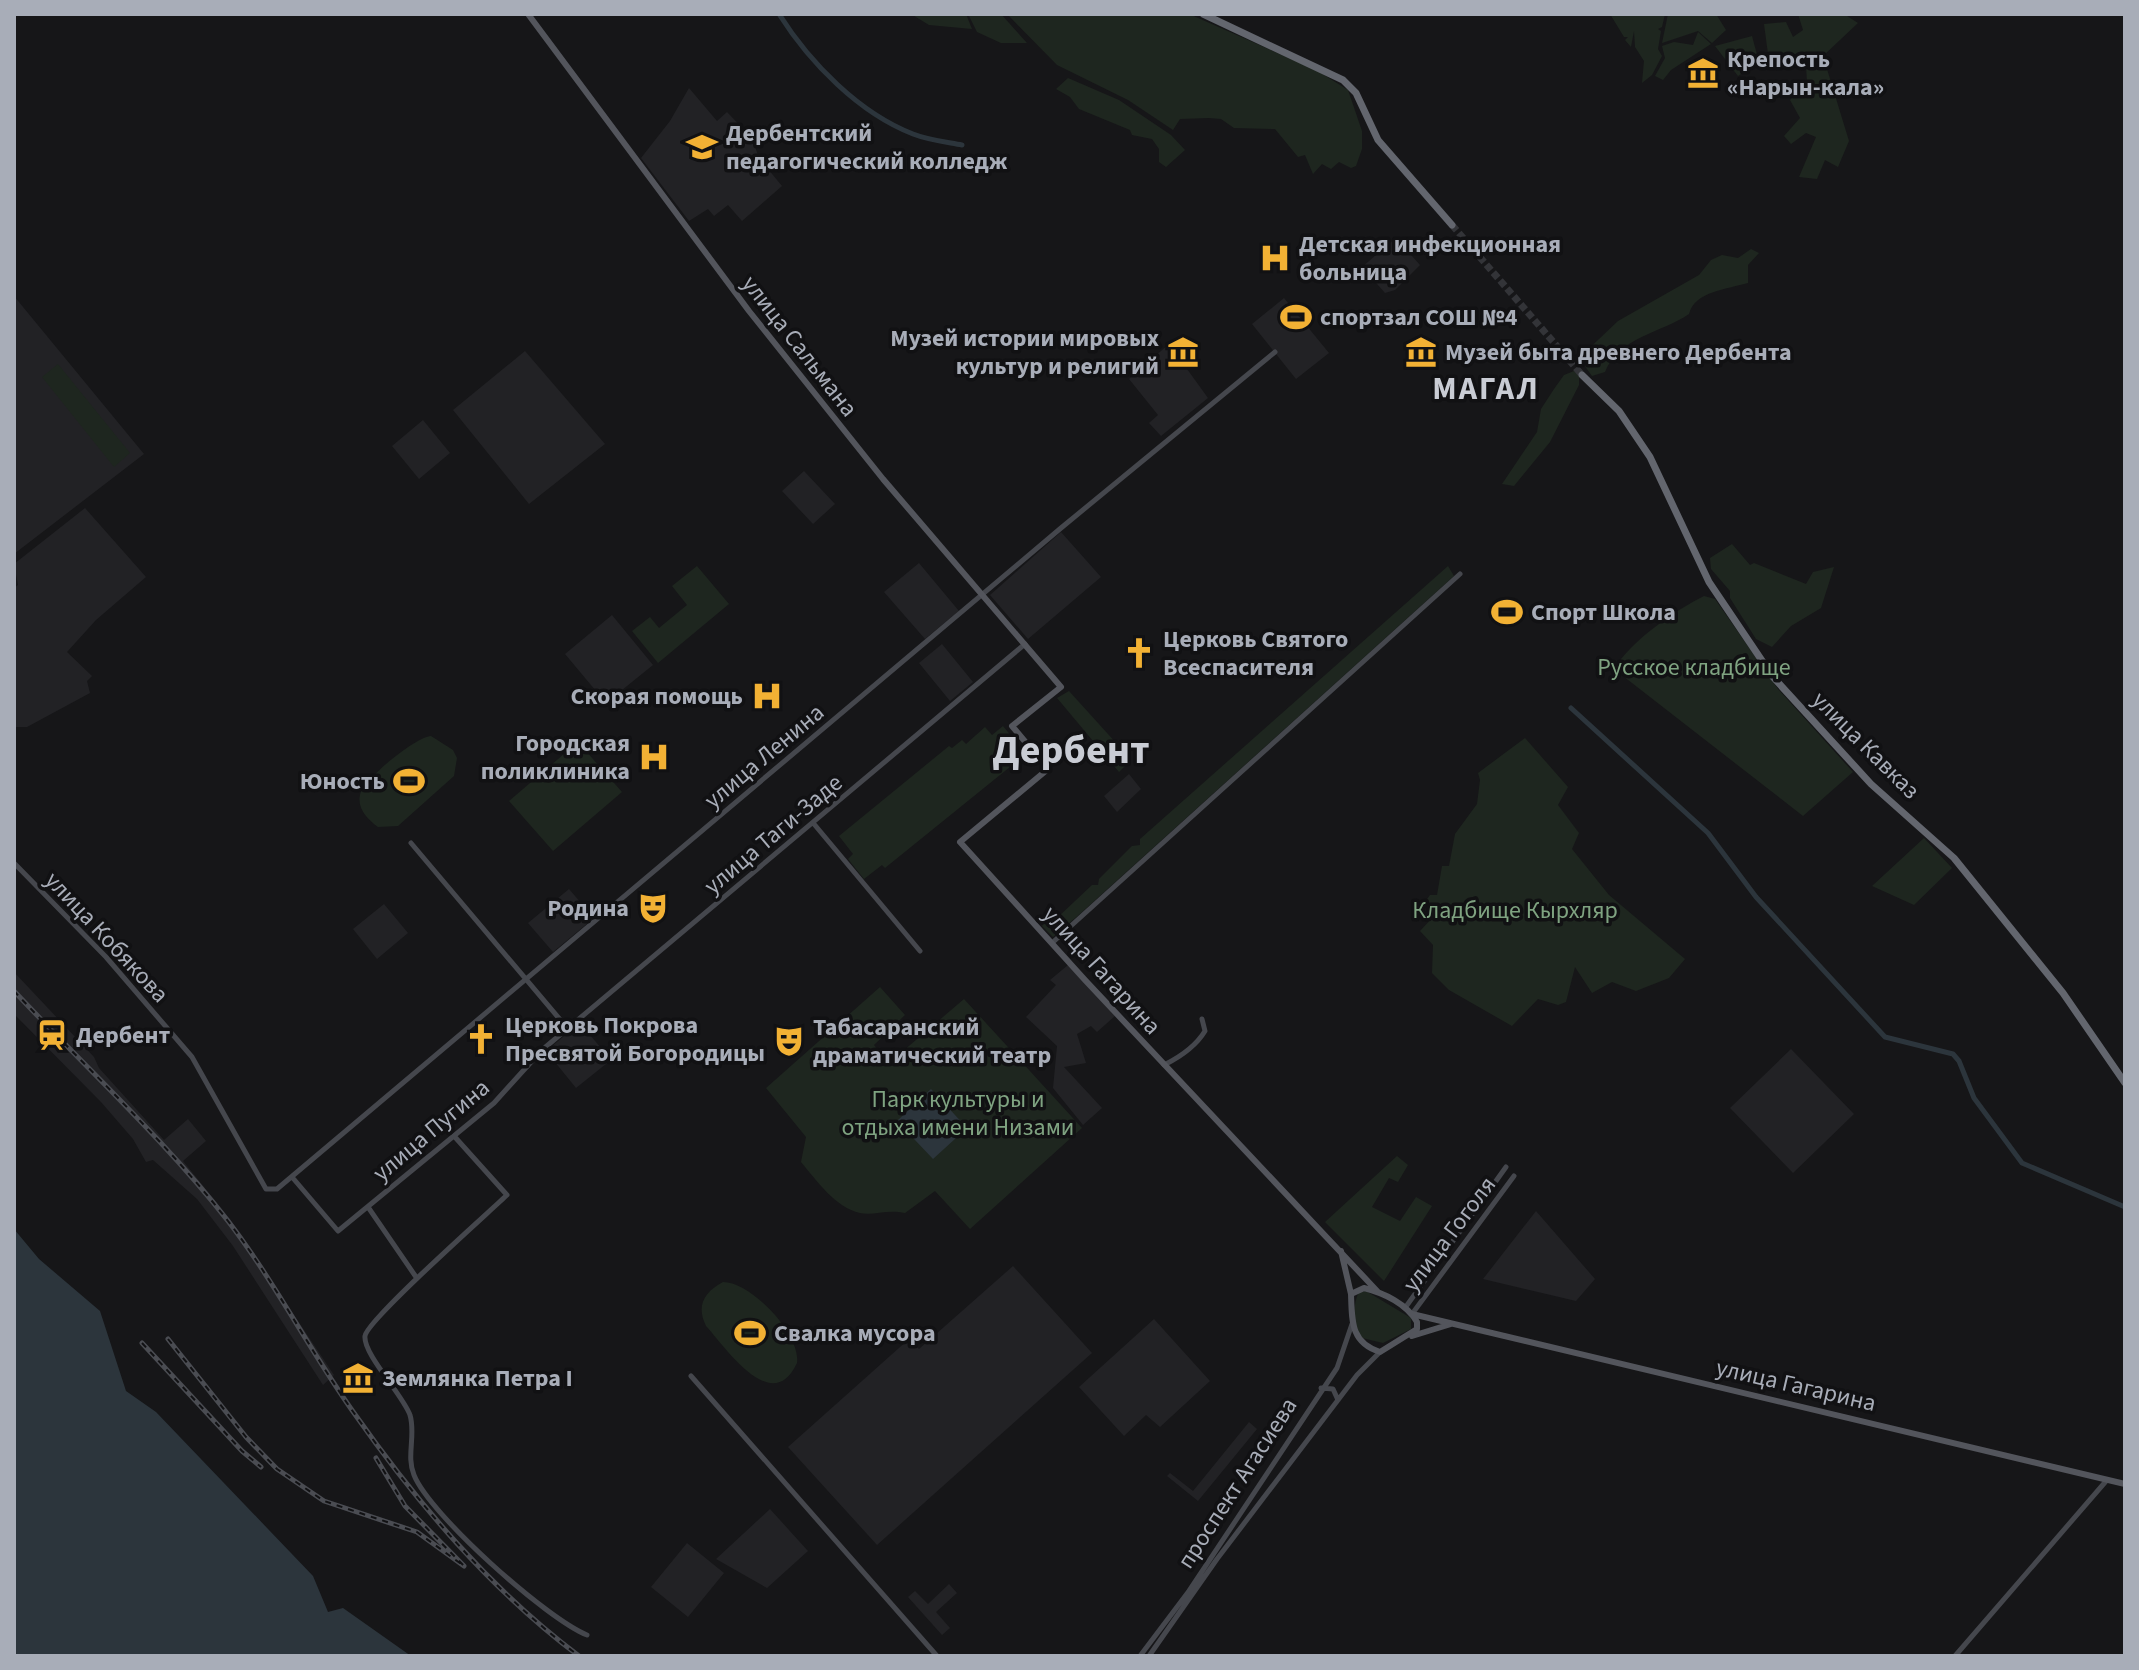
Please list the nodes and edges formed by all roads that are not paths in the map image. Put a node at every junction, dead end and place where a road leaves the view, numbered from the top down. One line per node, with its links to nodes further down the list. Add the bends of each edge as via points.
1 (528, 14): 7 (main road, улица Сальмана, via 707,258)
2 (1203, 14): 3 (highway, via 1343,80 1356,93 1378,140)
3 (1452, 225)
4 (1275, 352): 7 (street, улица Ленина)
5 (1582, 375): 20 (highway, улица Кавказ, via 1619,411 1650,457 1709,582 1773,677 1871,784 1954,858 2035,957)
6 (1460, 574): 13 (street)
7 (982, 595): 8 (main road, улица Сальмана); 15 (street, улица Ленина)
8 (1025, 644): 9 (main road, улица Сальмана); 10 (street, улица Таги-Заде)
9 (1061, 687): 13 (main road, улица Гагарина, via 1012,726 1048,769 960,842); 29 (main road, улица Гагарина, via 1010,726 1046,769 959,842 1280,1191 1341,1249)
10 (814, 824): 14 (street); 17 (street, улица Таги-Заде)
11 (411, 843): 15 (street)
12 (14, 863): 25 (street, улица Кобякова, via 106,957 192,1057 266,1189)
13 (1052, 943): 19 (main road, улица Гагарина)
14 (920, 951)
15 (527, 979): 17 (street); 24 (street, улица Ленина)
16 (1202, 1019): 19 (street, via 1202,1037)
17 (568, 1029): 18 (street, улица Таги-Заде)
18 (542, 1050): 21 (street, улица Пугина, via 494,1103)
19 (1164, 1065): 28 (main road, улица Гагарина)
20 (2125, 1083)
21 (454, 1136): 26 (street, улица Пугина); 27 (street, via 507,1195)
22 (1506, 1167): 30 (street)
23 (1514, 1176): 31 (street, улица Гоголя)
24 (292, 1177): 25 (street, улица Ленина); 26 (street, улица Пугина, via 338,1231)
25 (277, 1189)
26 (368, 1207): 27 (street)
27 (416, 1277): 45 (street, via 365,1337 410,1415 416,1481 470,1543 549,1612)
28 (1378, 1292): 29 (main road, via 1364,1288); 30 (main road)
29 (1351, 1294): 33 (main road)
30 (1405, 1308): 31 (main road)
31 (1412, 1314): 32 (main road, улица Гагарина); 34 (main road, via 1417,1329)
32 (1458, 1323): 34 (main road, улица Гагарина); 41 (main road, улица Гагарина)
33 (1352, 1324): 35 (main road, via 1359,1342); 37 (street, проспект Агасиева, via 1337,1368)
34 (1406, 1338): 35 (main road)
35 (1380, 1352): 38 (street, проспект Агасиева)
36 (691, 1376): 46 (street)
37 (1321, 1388): 38 (street, via 1333,1389); 39 (street, проспект Агасиева)
38 (1338, 1401): 40 (street, проспект Агасиева)
39 (1277, 1455): 40 (street, via 1281,1466); 43 (street, проспект Агасиева)
40 (1293, 1462): 43 (street, проспект Агасиева)
41 (2107, 1480): 42 (main road, улица Гагарина); 49 (street)
42 (2125, 1484)
43 (1210, 1565): 44 (street); 47 (street, проспект Агасиева); 48 (street, проспект Агасиева)
44 (1221, 1573)
45 (587, 1635)
46 (937, 1656)
47 (1140, 1656)
48 (1149, 1656)
49 (1955, 1656)

